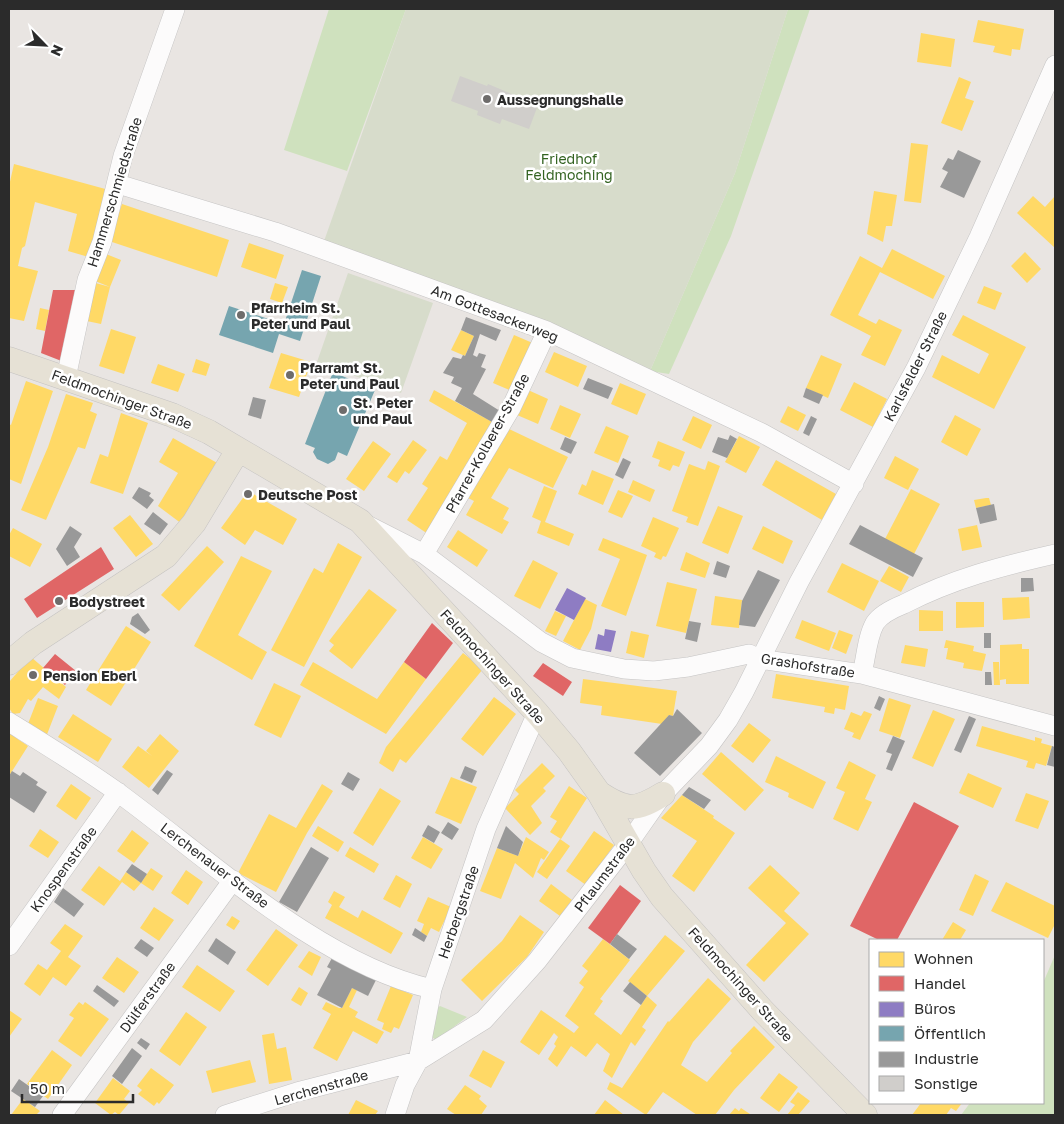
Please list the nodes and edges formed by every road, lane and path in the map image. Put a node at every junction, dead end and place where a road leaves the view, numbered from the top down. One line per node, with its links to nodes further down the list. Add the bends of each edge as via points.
1 (175, 9): 4 (street, Hammerschmiedstraße, via 123,156)
2 (1055, 66): 3 (street, Karlsfelder Straße)
3 (1050, 90): 9 (street, Karlsfelder Straße, via 916,368)
4 (118, 184): 5 (street, Am Gottesackerweg, via 275,232); 7 (street, Hammerschmiedstraße, via 102,242 87,280)
5 (547, 331): 9 (street, Am Gottesackerweg, via 762,433); 11 (street, Pfarrer-Kolberer-Straße, via 511,408)
6 (9, 359): 7 (main road, Feldmochinger Straße)
7 (66, 378): 8 (main road, Feldmochinger Straße, via 172,415)
8 (238, 450): 10 (main road, Feldmochinger Straße); 14 (main road, via 194,523 166,556 33,643)
9 (854, 484): 13 (street, Karlsfelder Straße)
10 (360, 520): 11 (street, Grashofstraße); 16 (main road, Feldmochinger Straße)
11 (424, 554): 13 (street, Grashofstraße, via 552,650 572,658 624,669 654,671 749,654)
12 (1055, 554): 15 (street, via 943,584 889,611 876,621)
13 (760, 659): 15 (street, Grashofstraße); 21 (street, Pflaumstraße, via 728,720 709,746)
14 (9, 663)
15 (862, 674): 18 (street, Grashofstraße)
16 (537, 713): 20 (main road, Feldmochinger Straße); 25 (street, Herbergstraße, via 486,829)
17 (9, 722): 19 (street, Lerchenauer Straße)
18 (1055, 726)
19 (118, 792): 23 (street, Lerchenauer Straße); 24 (street, Knospenstraße)
20 (599, 793): 21 (main road, via 632,808); 22 (main road, Feldmochinger Straße)
21 (663, 794): 22 (street, Pflaumstraße)
22 (628, 844): 26 (street, Pflaumstraße, via 537,961 484,1020); 30 (main road, Feldmochinger Straße, via 652,884 671,907 763,1011)
23 (233, 880): 25 (street, Lerchenauer Straße, via 322,941 396,978); 27 (street, Dülferstraße)
24 (9, 946)
25 (432, 989): 26 (street, Herbergstraße)
26 (418, 1061): 28 (street, Lerchenstraße, via 297,1092); 29 (street, Herbergstraße, via 404,1085)
27 (62, 1115)
28 (225, 1115)
29 (395, 1115)
30 (865, 1115)

